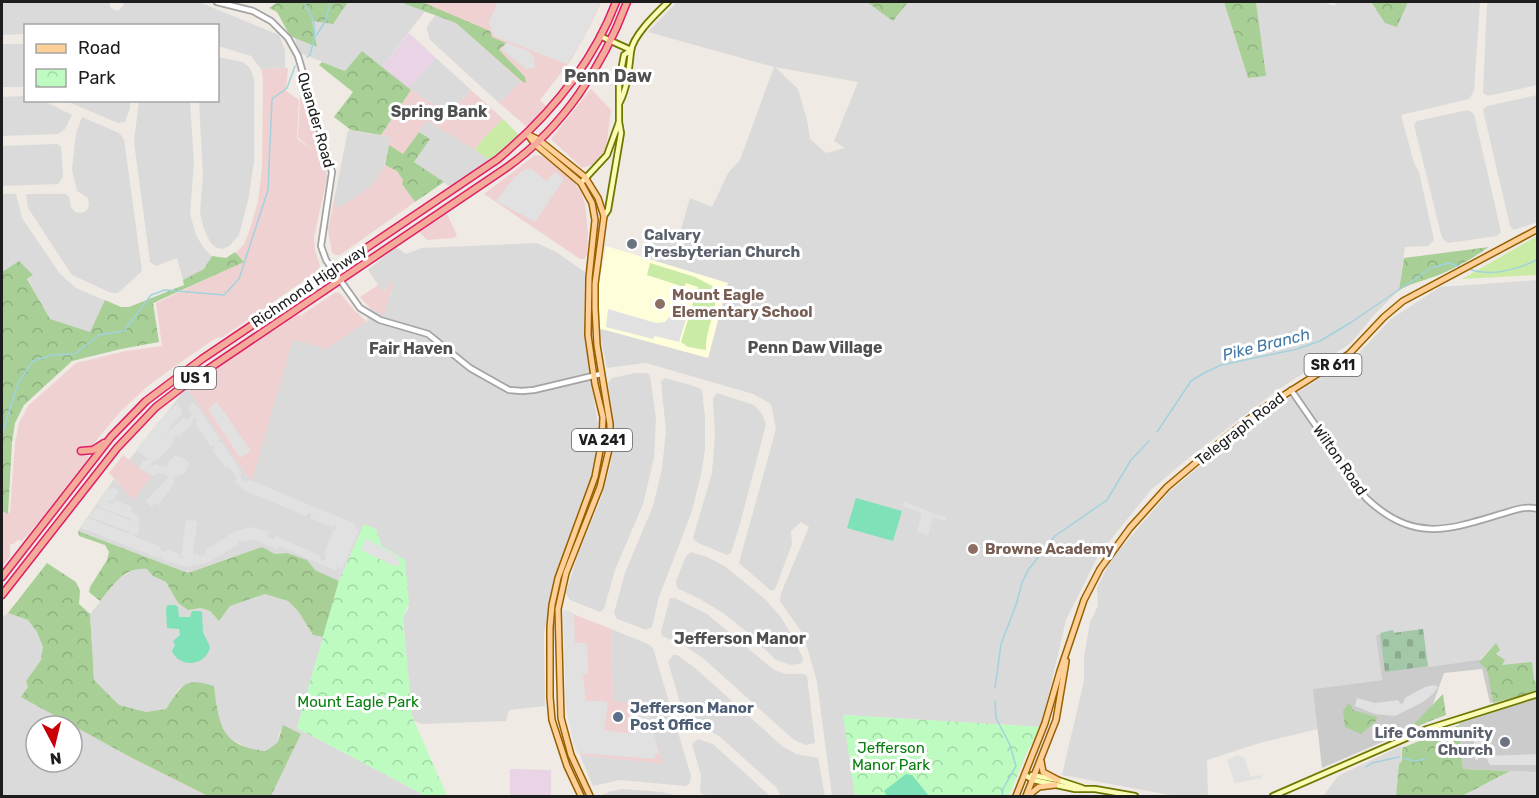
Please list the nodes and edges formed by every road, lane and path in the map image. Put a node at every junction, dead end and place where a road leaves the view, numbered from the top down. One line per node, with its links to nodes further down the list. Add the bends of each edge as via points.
1 (217, 2): 16 (street, Quander Road, via 253,11 271,21 288,38 298,56 332,172 321,244)
2 (616, 2): 5 (highway, Richmond Highway / US 1)
3 (627, 2): 6 (highway, Richmond Highway / US 1)
4 (668, 2): 7 (main road)
5 (600, 36): 6 (main road); 10 (highway, Richmond Highway / US 1, via 570,85)
6 (610, 41): 7 (main road); 11 (highway, Richmond Highway / US 1, via 591,76)
7 (631, 50): 8 (main road); 8 (main road, via 624,55 620,68)
8 (620, 102): 9 (main road)
9 (619, 122): 12 (main road, via 607,155); 14 (main road, via 621,133)
10 (527, 134): 11 (main road, VA 241); 16 (highway, Richmond Highway / US 1, via 498,159)
11 (537, 142): 12 (main road, VA 241); 13 (main road, VA 241); 17 (highway, Richmond Highway / US 1, via 506,168)
12 (585, 177): 13 (main road); 14 (main road, VA 241)
13 (581, 183): 19 (main road, VA 241, via 596,220 588,305)
14 (604, 216): 18 (main road, VA 241, via 595,296)
15 (1538, 229): 20 (main road, Telegraph Road / SR 611, via 1402,301 1349,354)
16 (334, 272): 17 (street, Quander Road); 21 (highway, Richmond Highway / US 1, via 172,381)
17 (340, 280): 19 (street, Quander Road, via 366,313 428,334 470,368 509,390 534,390); 25 (highway, Richmond Highway / US 1, via 186,384 150,413 117,448)
18 (601, 374): 19 (street, Quander Road); 28 (main road, VA 241, via 610,446 600,487 559,601)
19 (594, 375): 29 (main road, VA 241, via 603,417 602,440 596,477 553,597)
20 (1291, 390): 23 (street, Wilton Road, via 1366,498 1395,519 1435,531 1523,508); 26 (main road, Telegraph Road / SR 611, via 1251,417 1146,508 1091,585)
21 (111, 437): 22 (highway, via 94,450); 24 (highway, Richmond Highway / US 1)
22 (81, 450)
23 (1538, 509)
24 (2, 578)
25 (2, 595)
26 (1066, 652): 30 (main road, Telegraph Road / SR 611, via 1056,720); 31 (main road, Telegraph Road / SR 611)
27 (1538, 694): 39 (main road, via 1428,729)
28 (560, 708): 29 (main road); 35 (main road, VA 241, via 564,733)
29 (551, 710): 34 (main road, VA 241, via 557,738)
30 (1041, 760): 32 (main road, Telegraph Road / SR 611); 33 (main road, via 1043,772)
31 (1025, 775): 32 (main road); 36 (main road, Telegraph Road / SR 611)
32 (1034, 778): 33 (main road); 37 (main road, Telegraph Road / SR 611)
33 (1057, 783): 37 (main road, via 1039,787); 38 (main road)
34 (581, 796)
35 (590, 796)
36 (1016, 796)
37 (1027, 796)
38 (1136, 796)
39 (1273, 796)

